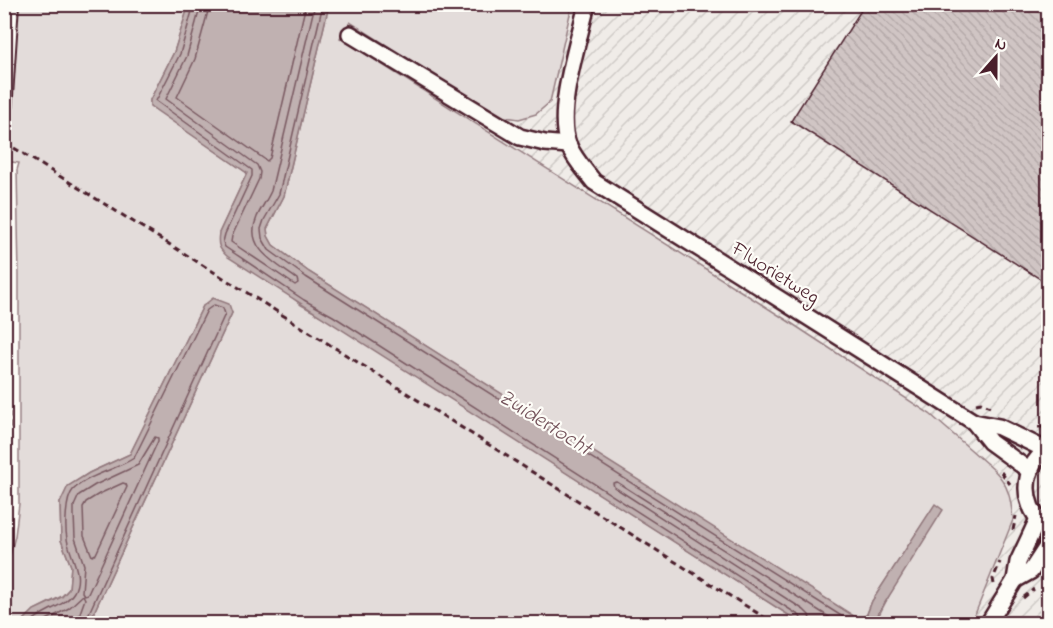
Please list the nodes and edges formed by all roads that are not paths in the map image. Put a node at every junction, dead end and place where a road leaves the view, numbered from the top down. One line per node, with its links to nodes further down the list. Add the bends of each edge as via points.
1 (14, 4): 4 (lane)
2 (587, 4): 5 (street, Fluorietweg, via 564,107)
3 (350, 34): 5 (street, via 520,137)
4 (5, 142)
5 (568, 145): 6 (street, Fluorietweg, via 594,182)
6 (974, 422): 7 (street, Fluorietweg, via 999,427); 8 (street, Fluorietweg, via 990,442)
7 (1047, 450): 8 (street)
8 (1030, 471): 9 (street, via 1029,501)
9 (1043, 524): 11 (street, via 1018,562)
10 (1048, 545): 11 (street, via 1030,571)
11 (1015, 580): 12 (street)
12 (988, 624)

